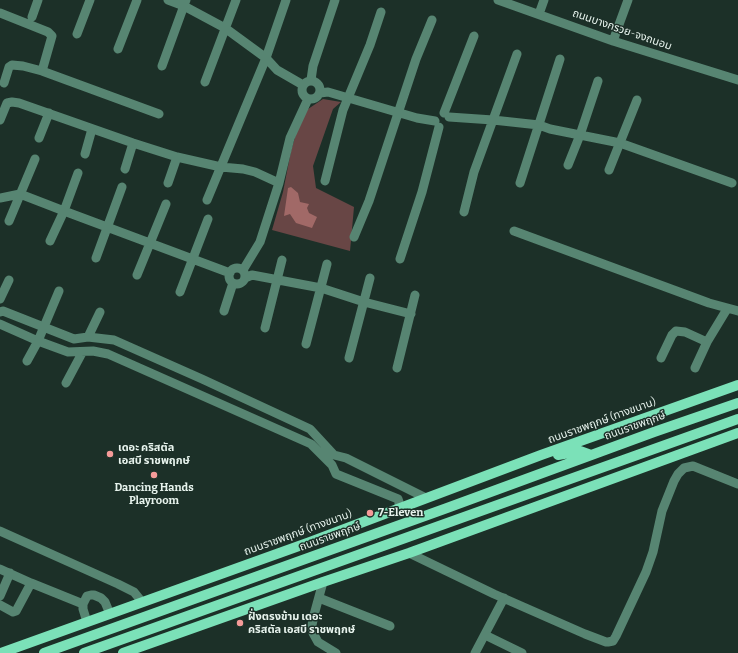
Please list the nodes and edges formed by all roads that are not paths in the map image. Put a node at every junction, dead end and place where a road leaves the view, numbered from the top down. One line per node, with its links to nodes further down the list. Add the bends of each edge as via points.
1 (38, 0): 15 (street)
2 (90, 0): 18 (street)
3 (137, 0): 21 (street)
4 (168, 0): 11 (street)
5 (236, 0): 17 (street)
6 (286, 0): 23 (street)
7 (335, 0): 31 (street)
8 (498, 0): 14 (street, ถนนบางกรวย-จงถนอม)
9 (544, 0): 14 (street)
10 (628, 0): 20 (street)
11 (185, 3): 17 (street); 25 (street)
12 (381, 12): 34 (street)
13 (2, 14): 26 (street, via 48,32 52,36)
14 (539, 14): 20 (street, ถนนบางกรวย-จงถนอม)
15 (32, 17)
16 (432, 20): 36 (street)
17 (225, 28): 23 (street); 29 (street)
18 (77, 34)
19 (474, 36): 39 (street)
20 (614, 40): 27 (street, ถนนบางกรวย-จงถนอม)
21 (118, 49)
22 (517, 54): 41 (street)
23 (266, 58): 31 (street, via 277,70); 53 (street)
24 (560, 59): 43 (street)
25 (162, 66)
26 (42, 71): 30 (street, via 12,65 9,66); 38 (street)
27 (738, 80)
28 (598, 81): 45 (street)
29 (205, 82)
30 (4, 83)
31 (307, 83): 32 (street, via 316,82 320,87); 33 (street, via 302,92)
32 (320, 93): 33 (street, via 314,99); 34 (street, via 328,92)
33 (308, 98): 59 (street, via 290,138)
34 (348, 98): 36 (street); 57 (street)
35 (636, 100): 47 (street)
36 (399, 112): 42 (street); 73 (street)
37 (49, 113): 40 (street, via 12,102 4,107); 44 (street); 46 (street)
38 (159, 114)
39 (446, 115): 41 (street); 42 (street, via 446,125)
40 (0, 120)
41 (493, 120): 43 (street); 68 (street, via 474,172)
42 (437, 124): 77 (street, via 422,192)
43 (539, 125): 45 (street); 60 (street)
44 (92, 129): 48 (street); 49 (street)
45 (580, 135): 47 (street); 52 (street)
46 (40, 138)
47 (620, 143): 55 (street); 61 (street)
48 (133, 144): 50 (street); 54 (street)
49 (85, 154)
50 (177, 157): 53 (street); 58 (street)
51 (35, 160): 63 (street)
52 (568, 165)
53 (220, 167): 59 (street, via 255,172); 65 (street)
54 (125, 169)
55 (609, 170)
56 (78, 173): 67 (street)
57 (325, 182)
58 (168, 183)
59 (279, 183): 82 (street, via 260,242)
60 (520, 183)
61 (732, 183)
62 (122, 187): 71 (street)
63 (20, 194): 64 (street); 67 (street); 70 (street)
64 (0, 198)
65 (208, 200)
66 (166, 204): 75 (street)
67 (64, 212): 71 (street); 74 (street)
68 (464, 212)
69 (208, 219): 78 (street)
70 (9, 221)
71 (107, 227): 75 (street); 76 (street)
72 (514, 232): 94 (street)
73 (354, 237)
74 (50, 241)
75 (150, 244): 78 (street); 83 (street)
76 (96, 258)
77 (400, 259)
78 (193, 260): 81 (street); 90 (street)
79 (282, 260): 86 (street)
80 (327, 264): 88 (street)
81 (230, 273): 82 (street, via 235,268); 87 (street, via 230,280)
82 (244, 274): 86 (street); 87 (street, via 241,283)
83 (137, 275)
84 (370, 278): 93 (street)
85 (9, 280): 92 (street)
86 (277, 281): 88 (street); 102 (street)
87 (233, 283): 96 (street)
88 (320, 288): 93 (street); 106 (street)
89 (58, 291): 101 (street)
90 (180, 292)
91 (415, 295): 99 (street)
92 (0, 299)
93 (364, 302): 99 (street); 108 (street)
94 (727, 309): 95 (street); 105 (street)
95 (738, 310)
96 (224, 311)
97 (0, 312): 101 (street)
98 (100, 312): 103 (street)
99 (410, 314): 111 (street)
100 (0, 324): 104 (street)
101 (44, 328): 103 (street, via 74,339); 104 (street)
102 (265, 328)
103 (88, 337): 113 (street, via 114,340)
104 (38, 341): 107 (street, via 68,352); 110 (street)
105 (707, 342): 109 (street, via 685,332 676,331); 112 (street)
106 (306, 344)
107 (82, 353): 114 (street); 116 (street, via 93,351 108,354)
108 (349, 358)
109 (661, 358)
110 (27, 361)
111 (397, 368)
112 (695, 368)
113 (202, 379): 116 (street); 123 (street, via 310,429 334,455 346,458)
114 (66, 383)
115 (738, 385): 121 (main road, ถนนราชพฤกษ์ (ทางขนาน))
116 (196, 393): 124 (street, via 311,444 332,465 336,474 398,499)
117 (738, 403): 120 (main road, ถนนราชพฤกษ์)
118 (738, 419): 141 (main road)
119 (738, 433): 126 (main road)
120 (591, 455): 121 (main road, via 580,451); 143 (main road, ถนนราชพฤกษ์)
121 (529, 461): 123 (main road, ถนนราชพฤกษ์ (ทางขนาน))
122 (738, 484): 133 (street, via 694,466 684,468 678,474 662,511 649,563 613,641 606,642)
123 (426, 498): 124 (main road, ถนนราชพฤกษ์ (ทางขนาน))
124 (398, 508): 134 (main road, ถนนราชพฤกษ์ (ทางขนาน))
125 (0, 531): 134 (street, via 118,584 134,592)
126 (409, 553): 129 (main road); 133 (street)
127 (0, 569): 128 (street)
128 (10, 573): 130 (street); 131 (street)
129 (323, 582): 132 (street); 145 (main road)
130 (31, 583): 135 (street); 136 (street, via 16,611)
131 (0, 596)
132 (319, 598): 139 (street); 146 (street, via 312,633 318,642)
133 (504, 598): 140 (street)
134 (142, 602): 137 (main road, ถนนราชพฤกษ์ (ทางขนาน))
135 (83, 604): 137 (street, via 87,596 94,595 102,598); 138 (street)
136 (0, 605)
137 (110, 614): 138 (main road, ถนนราชพฤกษ์ (ทางขนาน))
138 (87, 622): 142 (main road, ถนนราชพฤกษ์ (ทางขนาน))
139 (390, 626)
140 (485, 635): 147 (street); 148 (street)
141 (94, 650): 144 (main road)
142 (1, 653)
143 (44, 653)
144 (84, 653)
145 (123, 653)
146 (336, 653)
147 (475, 653)
148 (522, 653)

